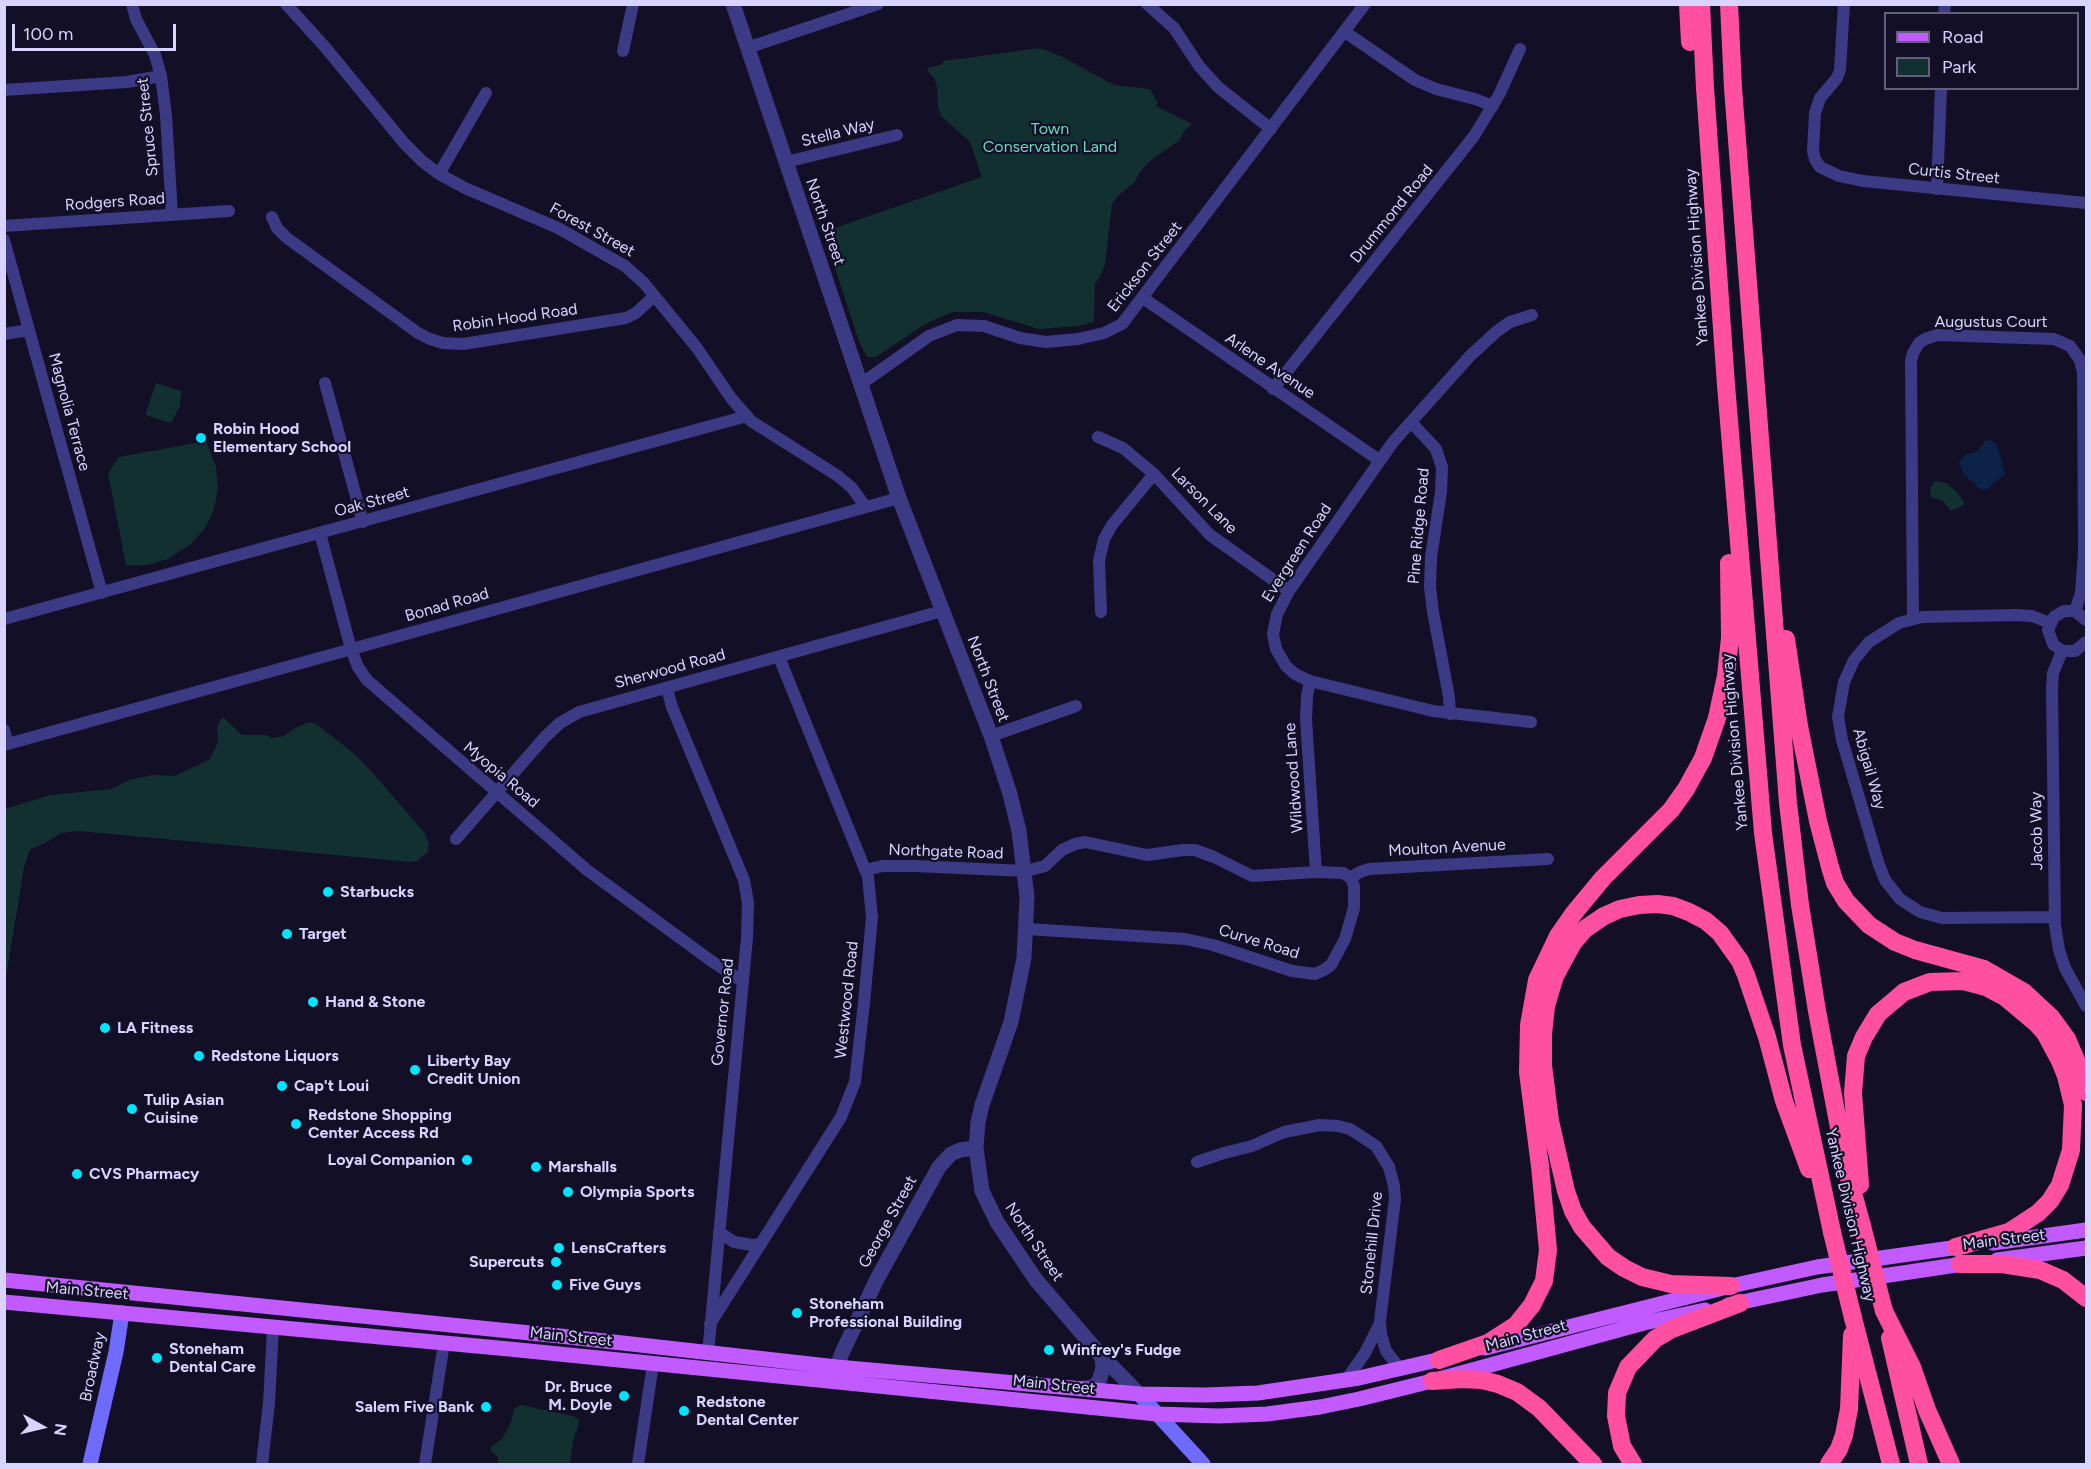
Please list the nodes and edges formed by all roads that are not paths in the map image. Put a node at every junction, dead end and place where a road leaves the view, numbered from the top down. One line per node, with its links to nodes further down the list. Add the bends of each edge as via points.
1 (132, 4): 16 (street, Spruce Street)
2 (286, 4): 24 (street, Forest Street, via 404,143)
3 (633, 4): 15 (street)
4 (733, 4): 13 (street, North Street)
5 (878, 4): 13 (street)
6 (1147, 4): 21 (street, via 1174,28 1218,87)
7 (1365, 4): 12 (street, Erickson Street)
8 (1688, 4): 25 (highway, via 1693,89)
9 (1701, 4): 25 (highway, Yankee Division Highway)
10 (1730, 4): 47 (highway, Yankee Division Highway)
11 (1844, 4): 26 (street, Curtis Street, via 1841,65 1837,78 1820,98 1815,114 1815,159 1820,167 1853,179)
12 (1345, 32): 20 (street, via 1415,80); 21 (street, Erickson Street)
13 (747, 48): 23 (street, North Street)
14 (1520, 49): 20 (street, Drummond Road)
15 (623, 51)
16 (161, 76): 17 (street); 29 (street, Spruce Street)
17 (4, 90)
18 (1941, 90): 26 (street)
19 (486, 93): 24 (street)
20 (1492, 106): 41 (street, Drummond Road, via 1462,151)
21 (1271, 129): 34 (street, Erickson Street)
22 (897, 135): 23 (street, Stella Way)
23 (786, 162): 39 (street, North Street)
24 (439, 174): 33 (street, Forest Street, via 602,251 634,273)
25 (1711, 175): 40 (highway, Yankee Division Highway)
26 (1937, 189): 27 (street, Curtis Street)
27 (2086, 203)
28 (228, 211): 29 (street, Rodgers Road)
29 (172, 215): 31 (street, Rodgers Road)
30 (272, 217): 33 (street, Robin Hood Road, via 287,238 418,333 443,343 463,344 626,318)
31 (4, 226)
32 (4, 240): 36 (street, Magnolia Terrace)
33 (654, 296): 42 (street, Forest Street)
34 (1143, 298): 39 (street, Erickson Street, via 1114,329 1078,339 1041,342 978,325 949,327 929,336); 41 (street, Arlene Avenue)
35 (1532, 315): 43 (street, Evergreen Road, via 1510,322 1496,332)
36 (29, 330): 37 (street); 53 (street, Magnolia Terrace)
37 (4, 334)
38 (325, 383): 50 (street)
39 (861, 384): 48 (street, North Street)
40 (1726, 385): 90 (highway, Yankee Division Highway, via 1768,875 1792,1045); 108 (highway, via 1730,638 1717,718 1703,758 1686,789 1574,913 1537,980 1528,1055 1548,1250 1538,1295 1506,1332 1488,1343)
41 (1273, 389): 45 (street, Arlene Avenue)
42 (747, 416): 49 (street, Forest Street, via 846,483); 50 (street, Oak Street)
43 (1411, 422): 45 (street, Evergreen Road); 68 (street, Pine Ridge Road, via 1436,449 1442,462 1430,587)
44 (1098, 438): 46 (street, Larson Lane, via 1128,451)
45 (1379, 460): 52 (street, Evergreen Road)
46 (1154, 474): 52 (street, Larson Lane, via 1210,535); 56 (street, Larson Lane, via 1104,539 1099,561)
47 (1763, 485): 84 (highway, via 1799,726 1835,883 1858,915 1887,938 1984,969 2025,992 2067,1039); 87 (highway, Yankee Division Highway, via 1788,803 1800,905 1848,1175)
48 (899, 498): 49 (street, Bonad Road); 54 (street, North Street)
49 (865, 506): 62 (street, Bonad Road)
50 (363, 522): 51 (street, Oak Street)
51 (320, 533): 53 (street, Oak Street); 62 (street, Myopia Road)
52 (1289, 591): 65 (street, Evergreen Road, via 1274,623 1274,644 1291,671)
53 (102, 594): 57 (street, Oak Street)
54 (942, 611): 64 (street, Sherwood Road); 71 (street, North Street)
55 (2075, 611): 58 (street, Augustus Court, via 2081,592 2084,552 2083,372 2078,356 2066,343 2054,339 1937,335 1919,343 1911,361); 59 (street); 60 (street, via 2060,612)
56 (1101, 612)
57 (4, 619)
58 (1913, 619): 60 (street, Abigail Way, via 2016,615); 80 (street, Abigail Way, via 1888,628 1861,651 1848,671 1839,705 1842,740 1882,873 1900,899 1934,916)
59 (2086, 620)
60 (2050, 623): 63 (street, via 2048,634)
61 (2086, 642): 63 (street, via 2075,651)
62 (351, 649): 72 (street, Bonad Road); 73 (street, Myopia Road, via 360,671 373,687)
63 (2062, 651): 80 (street, Jacob Way, via 2052,688)
64 (779, 657): 66 (street, Sherwood Road); 76 (street, Westwood Road)
65 (1310, 681): 68 (street, Evergreen Road); 78 (street, Wildwood Lane, via 1306,718)
66 (667, 688): 73 (street, Sherwood Road, via 590,708 569,718 545,737); 82 (street, Governor Road, via 746,888 748,918)
67 (1076, 706): 71 (street)
68 (1450, 714): 69 (street, Evergreen Road)
69 (1531, 722)
70 (4, 730): 72 (street)
71 (991, 736): 77 (street, North Street, via 1015,812)
72 (6, 745)
73 (496, 792): 74 (street, Sherwood Road); 82 (street, Myopia Road, via 615,892)
74 (456, 839)
75 (1548, 859): 79 (street, Moulton Avenue, via 1366,870)
76 (866, 870): 77 (street, Northgate Road, via 915,866); 91 (street, Westwood Road, via 872,917 855,1082 841,1117)
77 (1026, 871): 78 (street, via 1041,868 1069,846 1085,842 1147,855 1195,850 1252,876); 81 (street, North Street)
78 (1316, 872): 79 (street, via 1343,873)
79 (1350, 878): 81 (street, Curve Road, via 1354,890 1351,921 1335,958 1318,973 1292,971 1185,939)
80 (2055, 917): 83 (street, Jacob Way, via 2065,968)
81 (1027, 929): 85 (street, North Street, via 1019,990 980,1110)
82 (742, 981): 89 (street, Governor Road)
83 (2086, 1006)
84 (2086, 1092)
85 (976, 1148): 106 (street, North Street, via 982,1191 997,1222 1036,1280); 110 (street, George Street, via 951,1154 939,1167 877,1279)
86 (1197, 1162): 102 (street, Stonehill Drive, via 1284,1132 1320,1125 1345,1128 1372,1143 1389,1167 1395,1194)
87 (1863, 1226): 93 (highway, via 1853,1093 1855,1062 1864,1036 1878,1014 1904,992 1930,982 1963,981 1986,987 2005,997 2044,1033 2066,1076 2073,1105 2072,1150 2056,1193 2044,1208 2021,1226); 99 (highway, Yankee Division Highway, bridge)
88 (2086, 1230): 93 (main road, Main Street)
89 (719, 1232): 91 (street, via 734,1242); 103 (street, Governor Road)
90 (1832, 1232): 95 (highway, via 1784,1101 1750,984 1732,949 1706,921 1673,906 1639,905 1604,916 1573,943 1546,1006 1546,1097 1566,1191 1594,1243 1624,1268 1660,1282); 101 (highway, Yankee Division Highway, bridge)
91 (761, 1244): 103 (street, Westwood Road)
92 (2086, 1248): 93 (main road, Main Street)
93 (1958, 1256): 95 (main road, Main Street, via 1817,1267); 96 (highway, via 2040,1270 2063,1280); 98 (main road, Main Street)
94 (4, 1281): 107 (main road, Main Street)
95 (1731, 1286): 108 (main road, Main Street)
96 (2086, 1298)
97 (4, 1302): 100 (main road, Main Street)
98 (1740, 1303): 113 (main road, Main Street, via 1644,1323); 123 (highway, via 1672,1329 1655,1339 1628,1367 1617,1392 1616,1416 1619,1437)
99 (1884, 1311): 126 (highway, Yankee Division Highway); 127 (highway, via 1912,1367)
100 (122, 1312): 104 (main road, Main Street); 117 (main road, Broadway)
101 (1853, 1318): 124 (highway, via 1845,1435); 125 (highway, Yankee Division Highway)
102 (1380, 1322): 111 (street, Stonehill Drive, via 1383,1347); 112 (street, Stonehill Drive)
103 (711, 1323): 107 (street, Governor Road)
104 (273, 1328): 105 (main road, Main Street); 118 (street)
105 (444, 1343): 109 (main road, Main Street); 119 (street)
106 (1098, 1352): 114 (street, via 1103,1368 1099,1381 1093,1387); 115 (street, North Street)
107 (708, 1353): 110 (main road, Main Street)
108 (1439, 1360): 111 (main road, Main Street)
109 (653, 1364): 116 (main road, Main Street); 120 (street)
110 (837, 1367): 114 (main road, Main Street)
111 (1401, 1370): 112 (main road, Main Street)
112 (1346, 1380): 115 (main road, Main Street, via 1258,1393)
113 (1432, 1382): 116 (main road, Main Street, via 1320,1407 1267,1414); 122 (highway, via 1482,1380 1518,1392)
114 (1075, 1389): 115 (main road, Main Street)
115 (1139, 1394): 116 (main road, North Street)
116 (1157, 1414): 121 (main road, North Street)
117 (90, 1464)
118 (262, 1464)
119 (425, 1464)
120 (638, 1464)
121 (1203, 1464)
122 (1593, 1464)
123 (1633, 1464)
124 (1829, 1464)
125 (1891, 1464)
126 (1919, 1464)
127 (1951, 1464)

